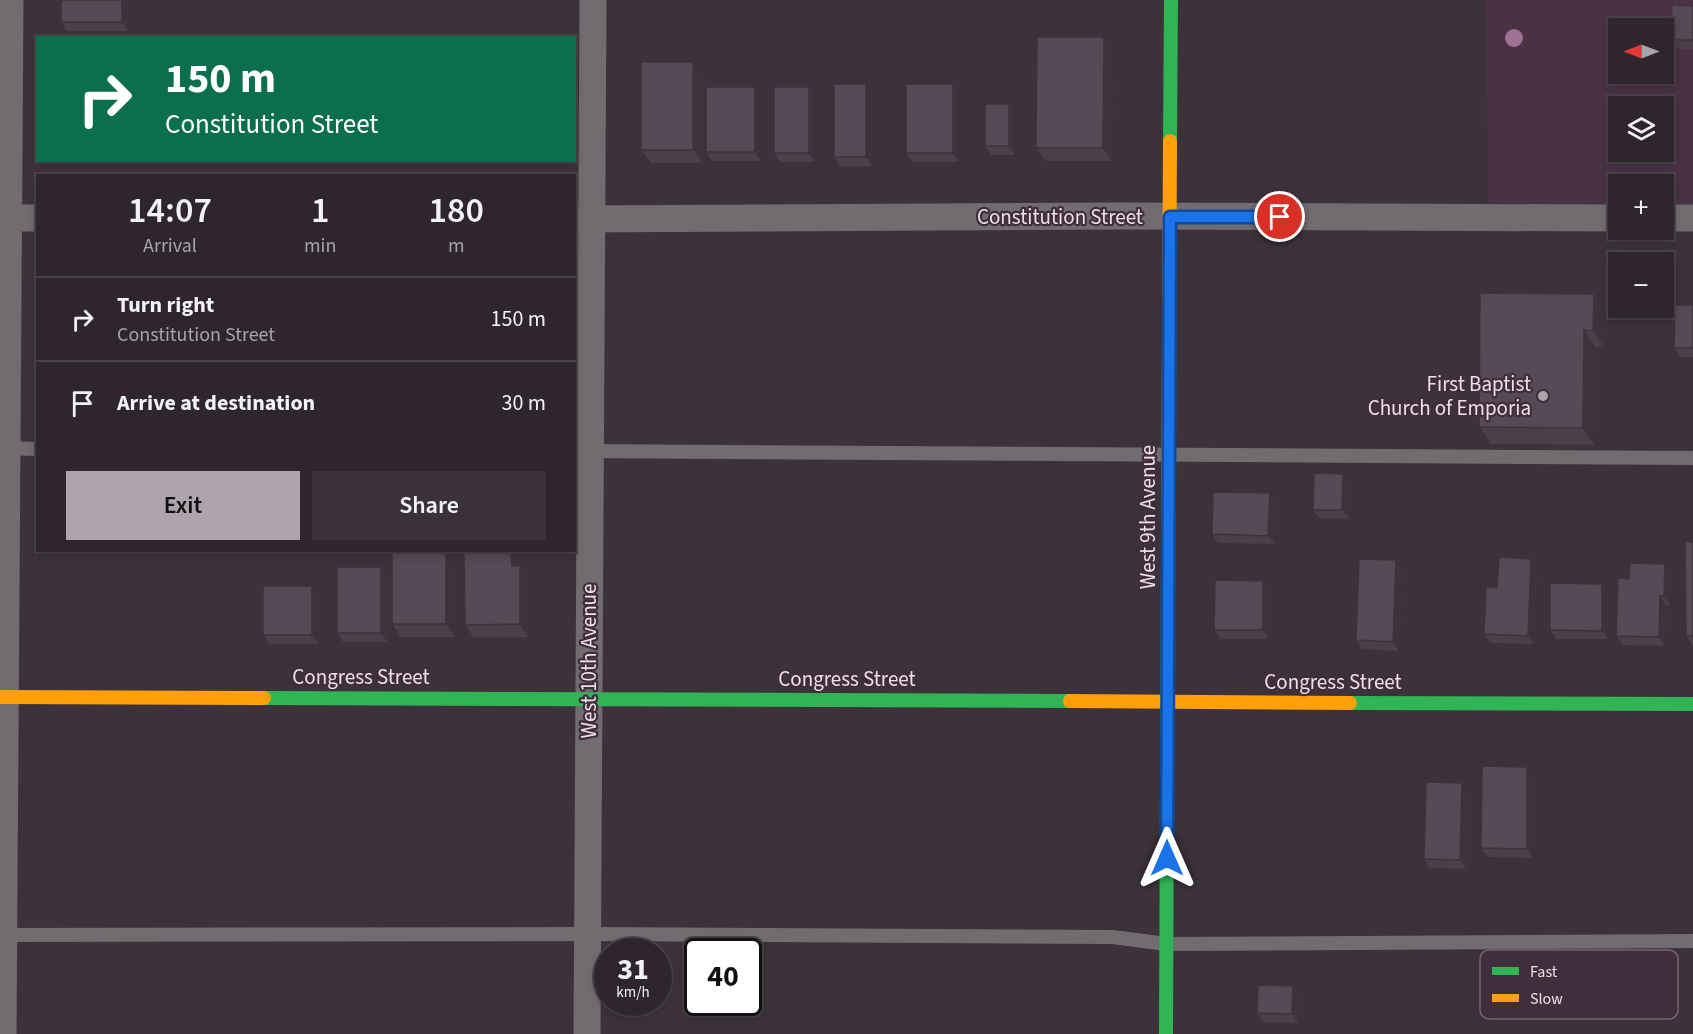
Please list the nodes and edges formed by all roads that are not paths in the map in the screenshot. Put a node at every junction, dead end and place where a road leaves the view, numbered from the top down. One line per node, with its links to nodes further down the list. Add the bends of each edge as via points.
1 (10, 0): 5 (street)
2 (592, 0): 10 (street, West 10th Avenue)
3 (1171, 0): 4 (street, West 9th Avenue)
4 (1170, 217): 7 (street, Constitution Street); 10 (street, Constitution Street); 14 (street, West 9th Avenue)
5 (4, 218): 6 (street); 11 (street)
6 (36, 218)
7 (1608, 218)
8 (1674, 218): 9 (street)
9 (1693, 218)
10 (583, 219): 13 (street, West 10th Avenue)
11 (4, 448): 12 (lane); 16 (street)
12 (36, 449)
13 (582, 452): 14 (lane); 17 (street, West 10th Avenue)
14 (1169, 455): 15 (lane); 18 (street, West 9th Avenue)
15 (1693, 458)
16 (3, 697): 17 (street, Congress Street); 21 (street)
17 (588, 699): 18 (street, Congress Street); 20 (street, West 10th Avenue)
18 (1168, 702): 19 (street, Congress Street); 23 (street, West 9th Avenue)
19 (1693, 704)
20 (588, 934): 21 (lane); 23 (lane, via 1113,937); 25 (street, West 10th Avenue)
21 (2, 935): 24 (street)
22 (1693, 941): 23 (lane)
23 (1166, 944): 26 (street, West 9th Avenue)
24 (3, 1034)
25 (587, 1034)
26 (1166, 1034)

